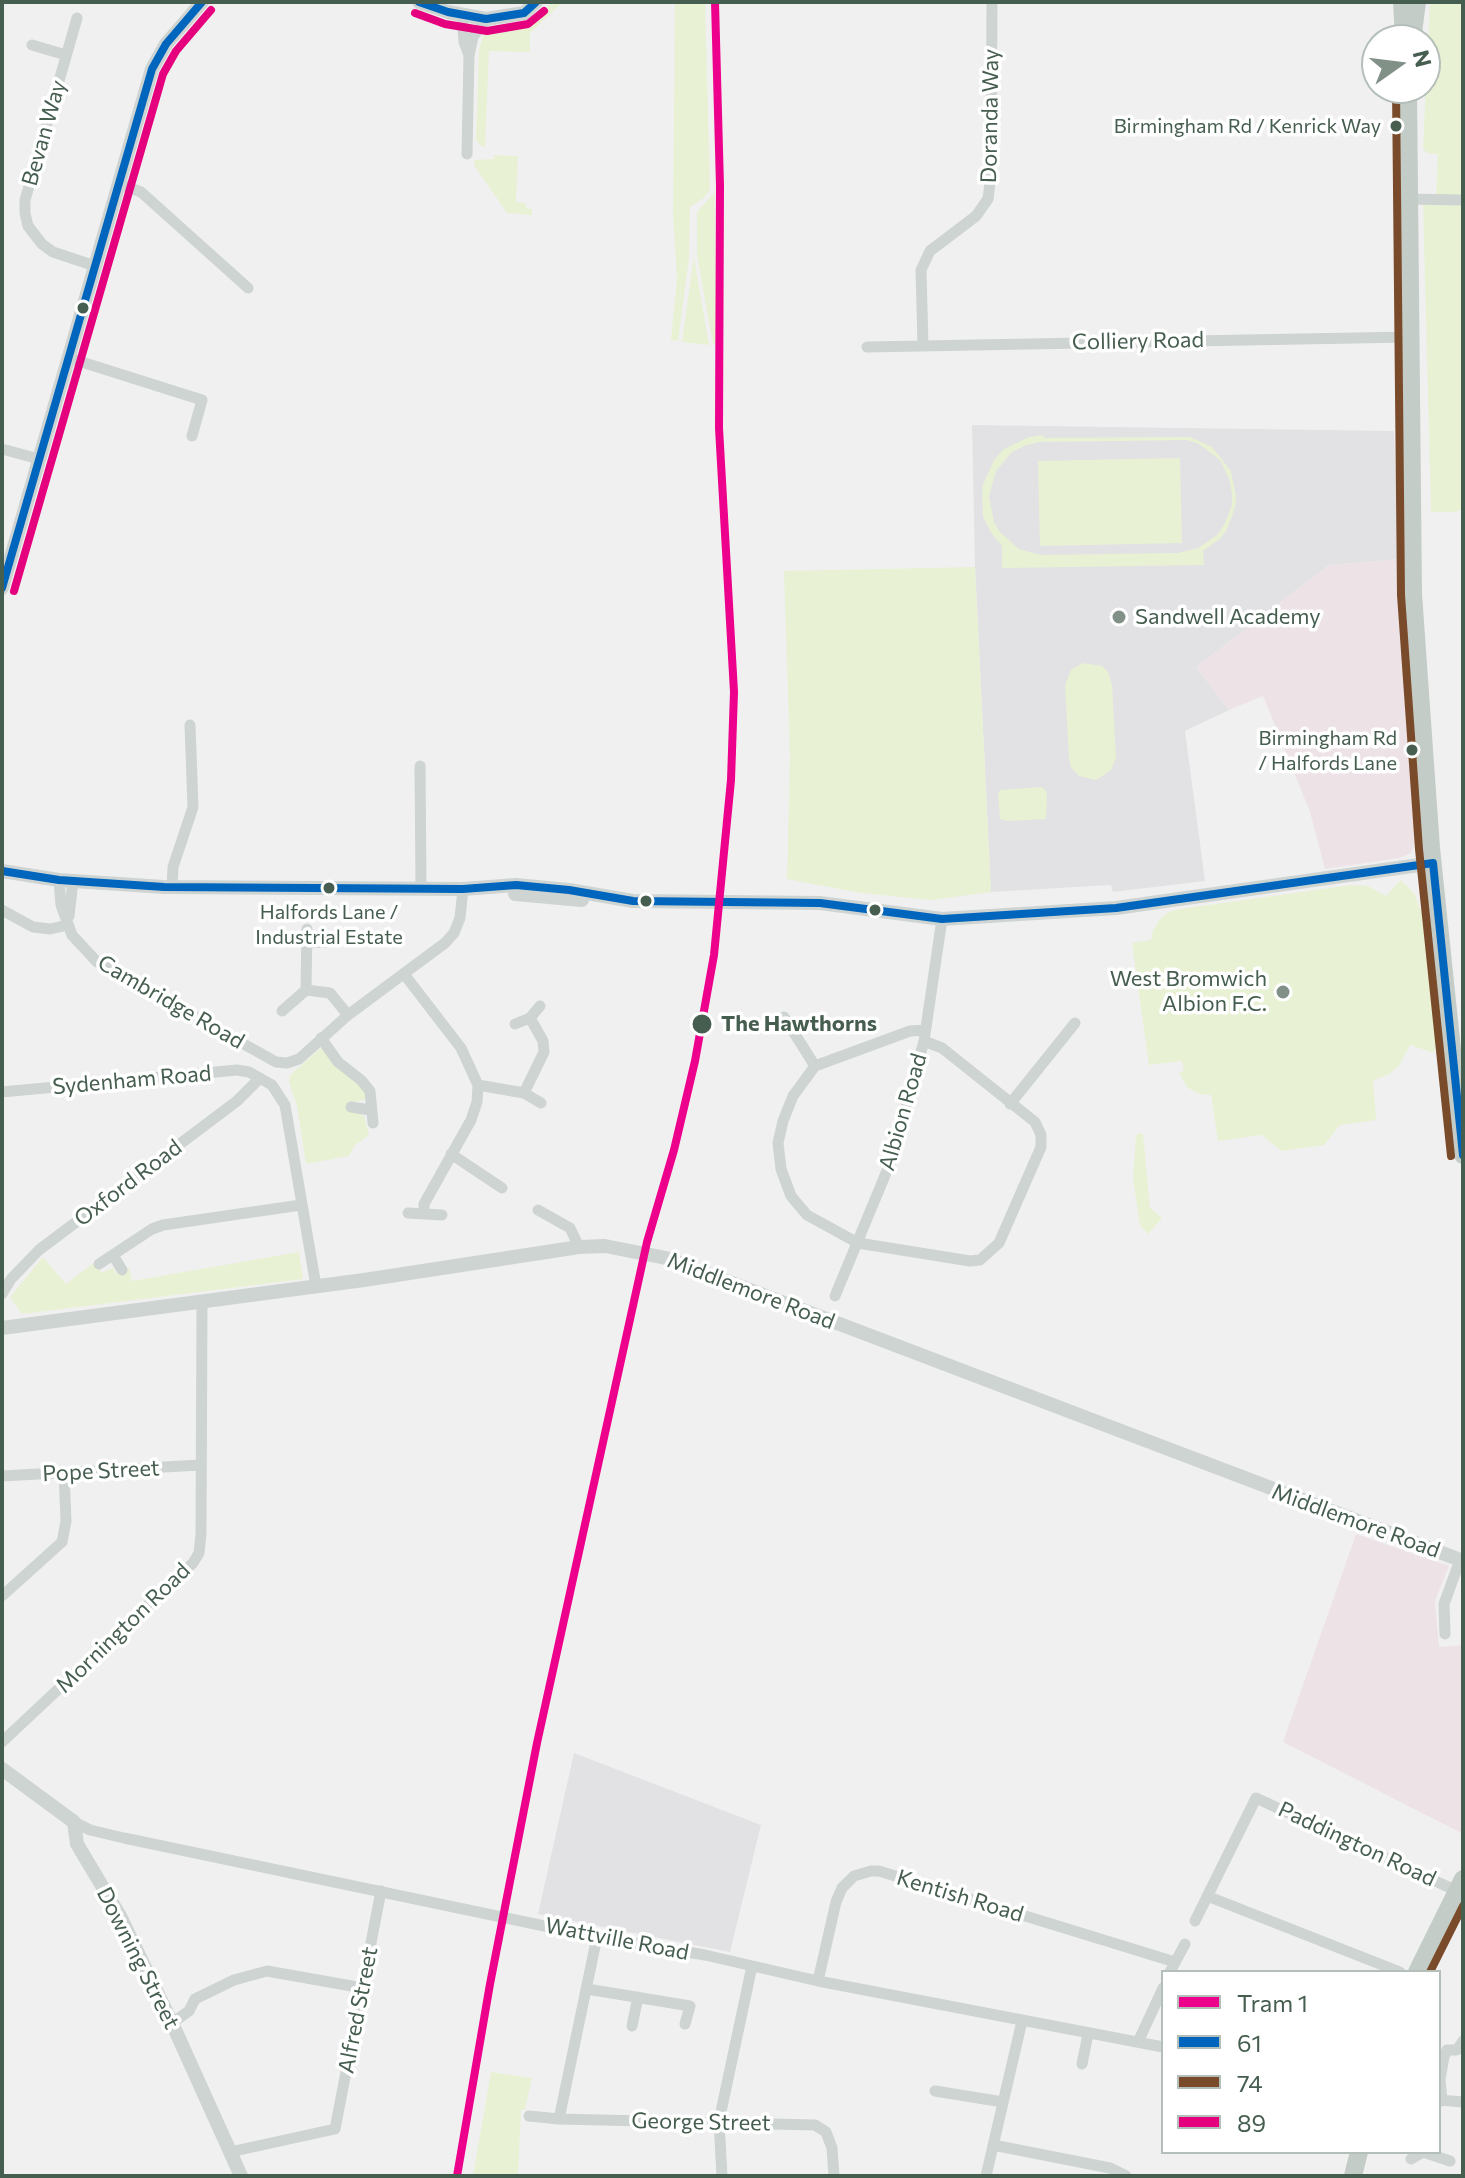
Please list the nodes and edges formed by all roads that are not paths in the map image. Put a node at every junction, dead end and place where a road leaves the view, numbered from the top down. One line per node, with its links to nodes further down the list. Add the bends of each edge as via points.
1 (202, 2): 17 (street, via 152,69)
2 (419, 2): 7 (street)
3 (536, 2): 9 (street, via 524,13)
4 (992, 2): 23 (street, Doranda Way, via 988,199 976,216 930,251 921,270)
5 (1402, 2): 10 (highway)
6 (1417, 2): 11 (highway)
7 (462, 15): 9 (street); 14 (street)
8 (77, 18): 13 (street, Bevan Way)
9 (486, 19): 14 (street, via 473,37)
10 (1404, 24)
11 (1414, 24)
12 (32, 45): 13 (street, Bevan Way)
13 (66, 55): 20 (street, Bevan Way, via 25,213 42,244)
14 (469, 55): 16 (street)
15 (1408, 104): 18 (highway)
16 (467, 154)
17 (120, 184): 20 (street); 21 (street, via 141,192)
18 (1407, 199): 19 (street); 22 (highway)
19 (1463, 200)
20 (95, 266): 25 (street)
21 (248, 288)
22 (1409, 337): 23 (street, Colliery Road); 32 (highway, via 1413,594)
23 (923, 346): 24 (street, Colliery Road)
24 (867, 347)
25 (69, 358): 26 (street, via 202,400); 28 (street)
26 (192, 436)
27 (2, 449): 28 (street)
28 (39, 459): 29 (street)
29 (2, 588)
30 (190, 725): 35 (street, via 193,807 173,867)
31 (420, 766): 36 (street)
32 (1433, 863): 39 (street, via 1116,908); 66 (highway)
33 (2, 871): 34 (street)
34 (66, 880): 35 (street); 40 (street, Cambridge Road, via 61,905)
35 (172, 887): 36 (street)
36 (421, 888): 37 (street)
37 (463, 889): 39 (street, via 516,885 682,903 820,903); 44 (street, via 454,933)
38 (2, 910): 40 (street, via 33,927)
39 (942, 919): 53 (street, Albion Road)
40 (68, 925): 54 (street, Cambridge Road, via 80,947 97,962 276,1062 299,1059)
41 (307, 929): 43 (street)
42 (326, 942): 43 (street)
43 (308, 943): 45 (street)
44 (404, 974): 48 (street); 57 (street, via 461,1048)
45 (306, 990): 47 (street); 48 (street, via 330,993)
46 (540, 1006): 50 (street)
47 (282, 1011)
48 (348, 1015): 54 (street)
49 (784, 1017): 55 (street)
50 (530, 1018): 52 (street); 59 (street, via 544,1052)
51 (1075, 1023): 61 (street)
52 (515, 1024)
53 (924, 1036): 55 (street, via 910,1031); 61 (street); 73 (street, Albion Road, via 891,1161)
54 (321, 1038): 63 (street, via 370,1091)
55 (815, 1066): 73 (street, via 783,1121 778,1143 781,1169 791,1196 807,1215)
56 (260, 1078): 58 (street, Sydenham Road, via 237,1070); 68 (street, via 272,1085 285,1105); 79 (street, Oxford Road, via 237,1101 39,1250)
57 (478, 1085): 59 (street); 65 (street, via 471,1120)
58 (2, 1092)
59 (524, 1093): 60 (street)
60 (541, 1103)
61 (1010, 1104): 73 (street, via 1035,1122 1041,1147 999,1243 989,1254 970,1261)
62 (351, 1107): 63 (street)
63 (370, 1110): 64 (street)
64 (373, 1123)
65 (451, 1154): 67 (street); 71 (street, via 424,1204)
66 (1463, 1155)
67 (502, 1188)
68 (301, 1205): 75 (street, via 163,1225); 78 (street)
69 (538, 1210): 74 (street, via 570,1228)
70 (408, 1213): 71 (street)
71 (424, 1214): 72 (street)
72 (442, 1215)
73 (858, 1243): 80 (street, Albion Road)
74 (579, 1247): 78 (street, Middlemore Road); 86 (street, Middlemore Road, via 605,1246 666,1258)
75 (113, 1255): 76 (street); 77 (street)
76 (99, 1264)
77 (122, 1270)
78 (316, 1286): 81 (street, Middlemore Road)
79 (2, 1294)
80 (835, 1296)
81 (202, 1302): 82 (street, Middlemore Road); 83 (street, Mornington Road)
82 (2, 1328)
83 (200, 1465): 84 (street, Pope Street); 89 (street, Mornington Road, via 201,1534 193,1563)
84 (64, 1472): 85 (street, Pope Street); 87 (street, via 62,1542)
85 (2, 1476)
86 (1462, 1560): 88 (street, via 1444,1604)
87 (2, 1596)
88 (1445, 1634)
89 (2, 1742)
90 (2, 1769): 91 (street)
91 (74, 1822): 93 (street, Wattville Road, via 124,1838); 108 (street, Downing Street, via 77,1844 120,1916)
92 (1460, 1885): 94 (street, Paddington Road, via 1256,1798); 101 (highway)
93 (381, 1891): 96 (street, Wattville Road); 103 (street, Alfred Street)
94 (1207, 1896): 95 (street); 100 (street)
95 (1195, 1921)
96 (597, 1937): 98 (street, Wattville Road); 104 (street)
97 (1185, 1944): 99 (street)
98 (752, 1966): 102 (street, Wattville Road); 123 (street)
99 (1172, 1967): 102 (street, Kentish Road, via 871,1871 854,1876 842,1888)
100 (1395, 1970)
101 (1418, 1970)
102 (818, 1981): 107 (street, Wattville Road)
103 (363, 1988): 108 (street, via 267,1971 195,1999); 125 (street, Alfred Street, via 335,2129)
104 (587, 1989): 106 (street); 122 (street)
105 (1161, 1992): 113 (street)
106 (638, 1997): 109 (street, via 690,2006); 110 (street)
107 (1022, 2021): 111 (street, Wattville Road); 119 (street)
108 (172, 2023): 125 (street, Downing Street)
109 (685, 2024)
110 (632, 2026)
111 (1088, 2034): 113 (street, Wattville Road); 115 (street)
112 (1463, 2041): 116 (street, via 1457,2050 1447,2050)
113 (1138, 2042): 114 (street, Wattville Road)
114 (1161, 2047)
115 (1082, 2064)
116 (1441, 2074)
117 (935, 2091): 119 (street)
118 (1441, 2100): 120 (street)
119 (1003, 2102): 124 (street)
120 (1463, 2102)
121 (529, 2116): 122 (street, George Street)
122 (559, 2119): 123 (street, George Street)
123 (719, 2121): 132 (street); 133 (street, George Street, via 815,2125 826,2132 832,2148)
124 (993, 2145): 134 (street); 135 (street, via 1110,2168)
125 (230, 2152): 131 (street, Downing Street)
126 (1358, 2154): 136 (highway)
127 (1420, 2154): 129 (street)
128 (1429, 2154): 130 (street)
129 (1411, 2159)
130 (1450, 2161)
131 (241, 2176)
132 (722, 2176)
133 (834, 2176)
134 (986, 2176)
135 (1126, 2176)
136 (1353, 2176)

